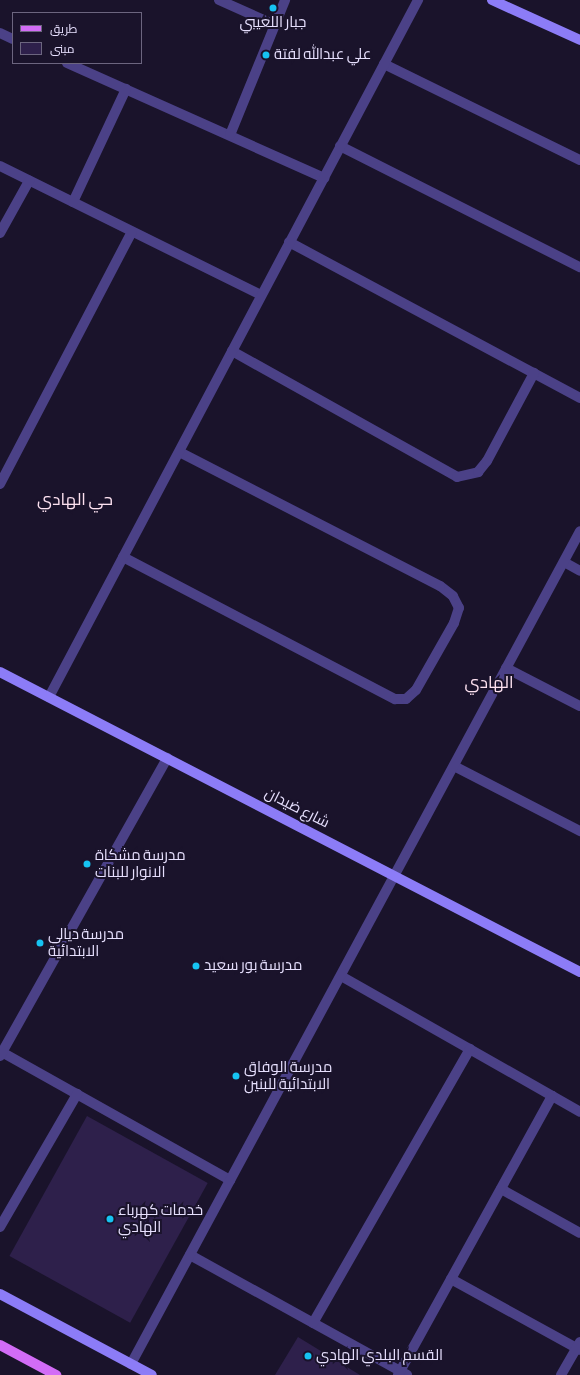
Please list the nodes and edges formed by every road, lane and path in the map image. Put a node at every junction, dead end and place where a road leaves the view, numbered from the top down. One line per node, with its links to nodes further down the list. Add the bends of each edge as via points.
1 (219, 0): 5 (street)
2 (285, 0): 5 (street)
3 (418, 0): 10 (street)
4 (492, 0): 8 (street)
5 (275, 25): 12 (street)
6 (0, 33): 7 (street)
7 (12, 39)
8 (580, 40)
9 (69, 64): 11 (street)
10 (384, 64): 13 (street); 14 (street)
11 (126, 89): 12 (street); 18 (street)
12 (230, 135): 16 (street)
13 (340, 146): 16 (street); 22 (street)
14 (580, 160)
15 (0, 166): 17 (street)
16 (324, 178): 21 (street)
17 (29, 181): 18 (street); 20 (street)
18 (73, 202): 19 (street)
19 (132, 232): 23 (street); 28 (street)
20 (0, 233)
21 (289, 242): 23 (street); 25 (street)
22 (580, 267)
23 (261, 295): 24 (street)
24 (232, 351): 25 (street, via 457,477 478,472 487,461); 27 (street)
25 (534, 373): 26 (street)
26 (580, 398)
27 (179, 452): 30 (street); 30 (street, via 440,586 453,596 458,608 454,623 416,690 406,699 395,699)
28 (0, 484)
29 (580, 531): 31 (street)
30 (123, 557): 35 (street)
31 (564, 562): 32 (street); 33 (street)
32 (580, 571)
33 (506, 668): 36 (street); 38 (street)
34 (0, 672): 35 (street, شارع ضيدان)
35 (48, 697): 37 (street, شارع ضيدان)
36 (580, 706)
37 (167, 758): 40 (street, شارع ضيدان); 44 (street)
38 (454, 766): 39 (street); 40 (street)
39 (580, 831)
40 (394, 876): 41 (street, شارع ضيدان); 42 (street)
41 (580, 972)
42 (341, 976): 43 (street); 48 (street)
43 (470, 1049): 46 (street); 55 (street)
44 (1, 1053): 45 (street)
45 (77, 1094): 48 (street); 50 (street)
46 (552, 1096): 47 (street); 49 (street)
47 (580, 1112)
48 (230, 1180): 52 (street)
49 (501, 1189): 51 (street); 53 (street)
50 (0, 1227)
51 (580, 1233)
52 (190, 1255): 55 (street); 58 (street)
53 (451, 1279): 57 (street); 59 (street)
54 (0, 1294): 58 (street)
55 (313, 1323): 59 (street)
56 (0, 1345): 60 (main road)
57 (579, 1346): 62 (street)
58 (131, 1364): 61 (street)
59 (401, 1374)
60 (56, 1375)
61 (152, 1375)
62 (561, 1375)

